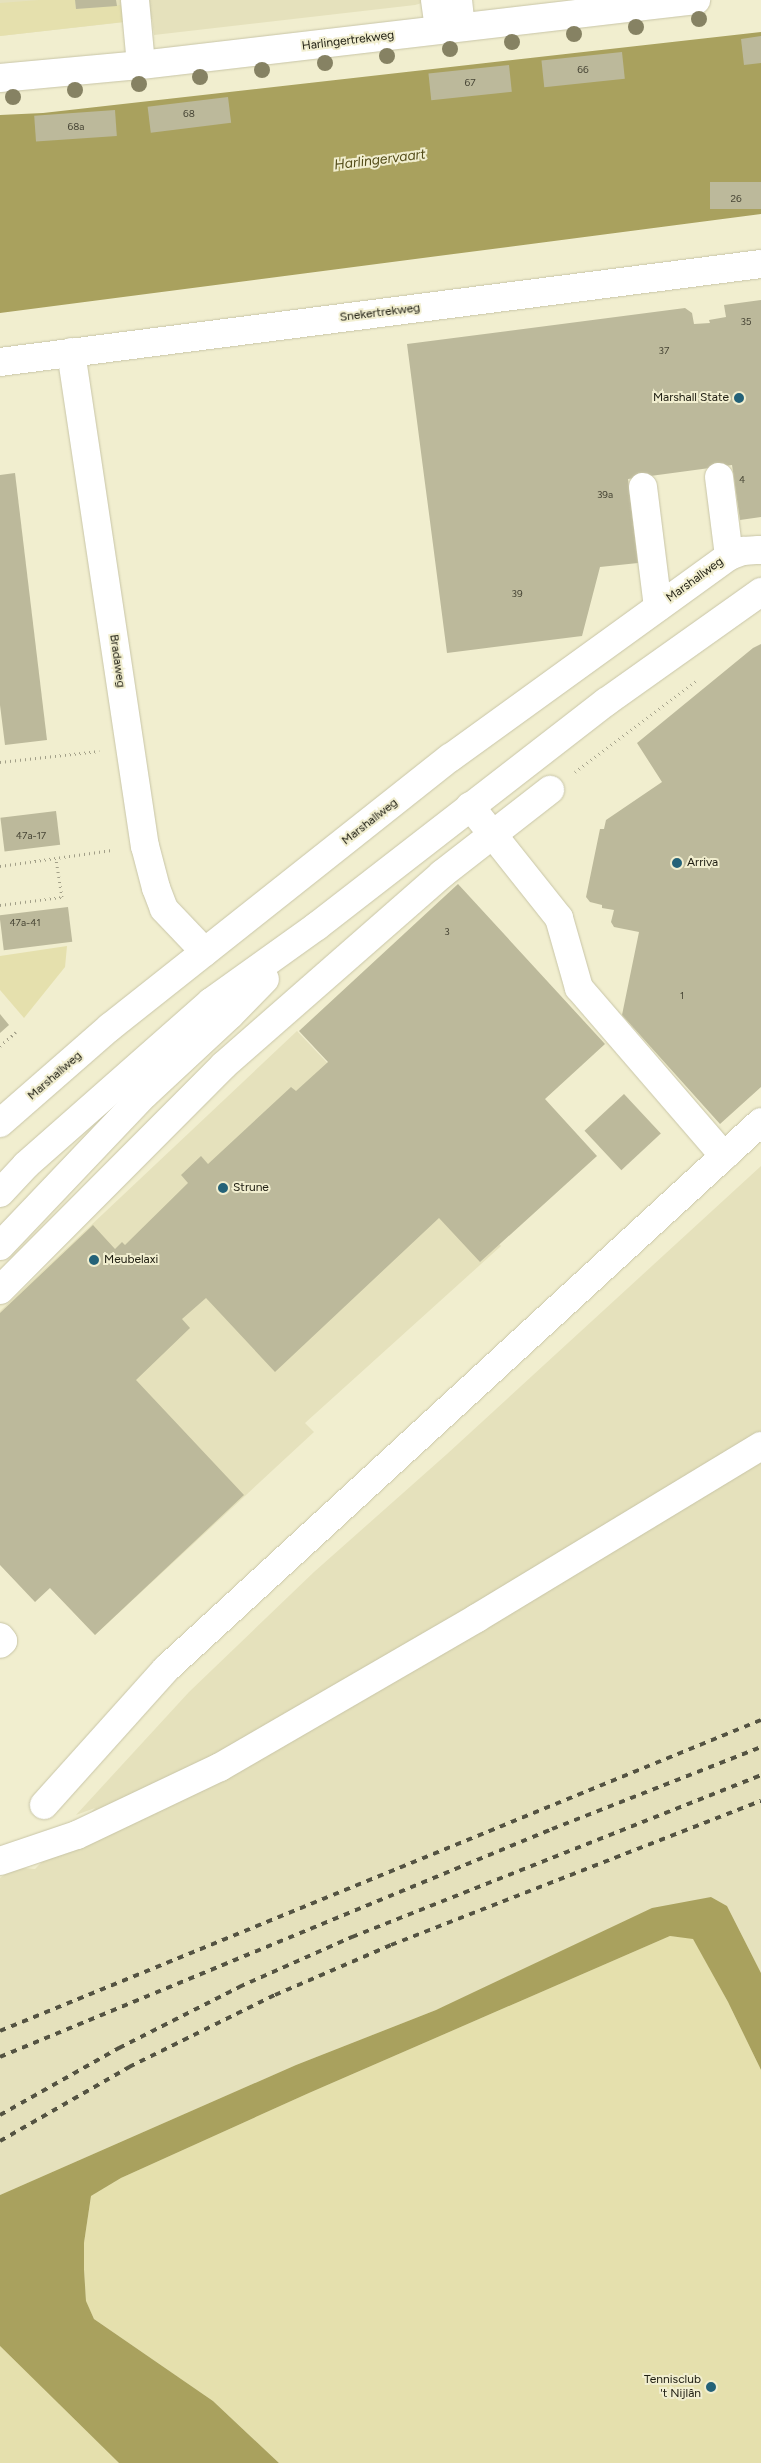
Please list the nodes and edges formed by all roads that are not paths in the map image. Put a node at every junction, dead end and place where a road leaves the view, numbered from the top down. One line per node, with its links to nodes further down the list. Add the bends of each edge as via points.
1 (135, 0): 7 (street)
2 (435, 0): 6 (street)
3 (458, 0): 6 (street)
4 (696, 0): 5 (street, Harlingertrekweg)
5 (543, 9): 6 (street, Harlingertrekweg)
6 (450, 29): 7 (street, Harlingertrekweg)
7 (141, 65): 8 (street, Harlingertrekweg)
8 (0, 78)
9 (761, 264): 10 (street, Snekertrekweg)
10 (71, 352): 11 (street, Snekertrekweg); 24 (street, Bradaweg, via 145,846 164,909)
11 (0, 362)
12 (719, 477): 15 (street)
13 (643, 487): 17 (street)
14 (760, 550): 15 (street, Marshallweg)
15 (729, 556): 17 (street, Marshallweg)
16 (761, 592): 19 (street, via 606,702)
17 (658, 607): 24 (street, Marshallweg, via 450,758)
18 (550, 790): 20 (street)
19 (470, 806): 20 (street); 21 (street)
20 (494, 835): 22 (street); 29 (street, via 560,918 579,988)
21 (390, 869): 22 (street); 23 (street)
22 (414, 898): 26 (street)
23 (317, 926): 25 (street); 31 (street, via 211,1002 26,1165)
24 (205, 952): 28 (street, Marshallweg, via 110,1027)
25 (230, 1015): 26 (street); 30 (street, via 145,1094)
26 (253, 1039): 32 (street)
27 (761, 1122): 29 (street)
28 (0, 1123)
29 (724, 1156): 38 (street, via 166,1669)
30 (63, 1178): 32 (street); 33 (street)
31 (0, 1194)
32 (87, 1201): 34 (street)
33 (0, 1246)
34 (0, 1290)
35 (761, 1446): 39 (street, via 477,1618 220,1767 77,1835)
36 (0, 1637): 37 (street, via 3,1641)
37 (0, 1644)
38 (44, 1805)
39 (0, 1861)

